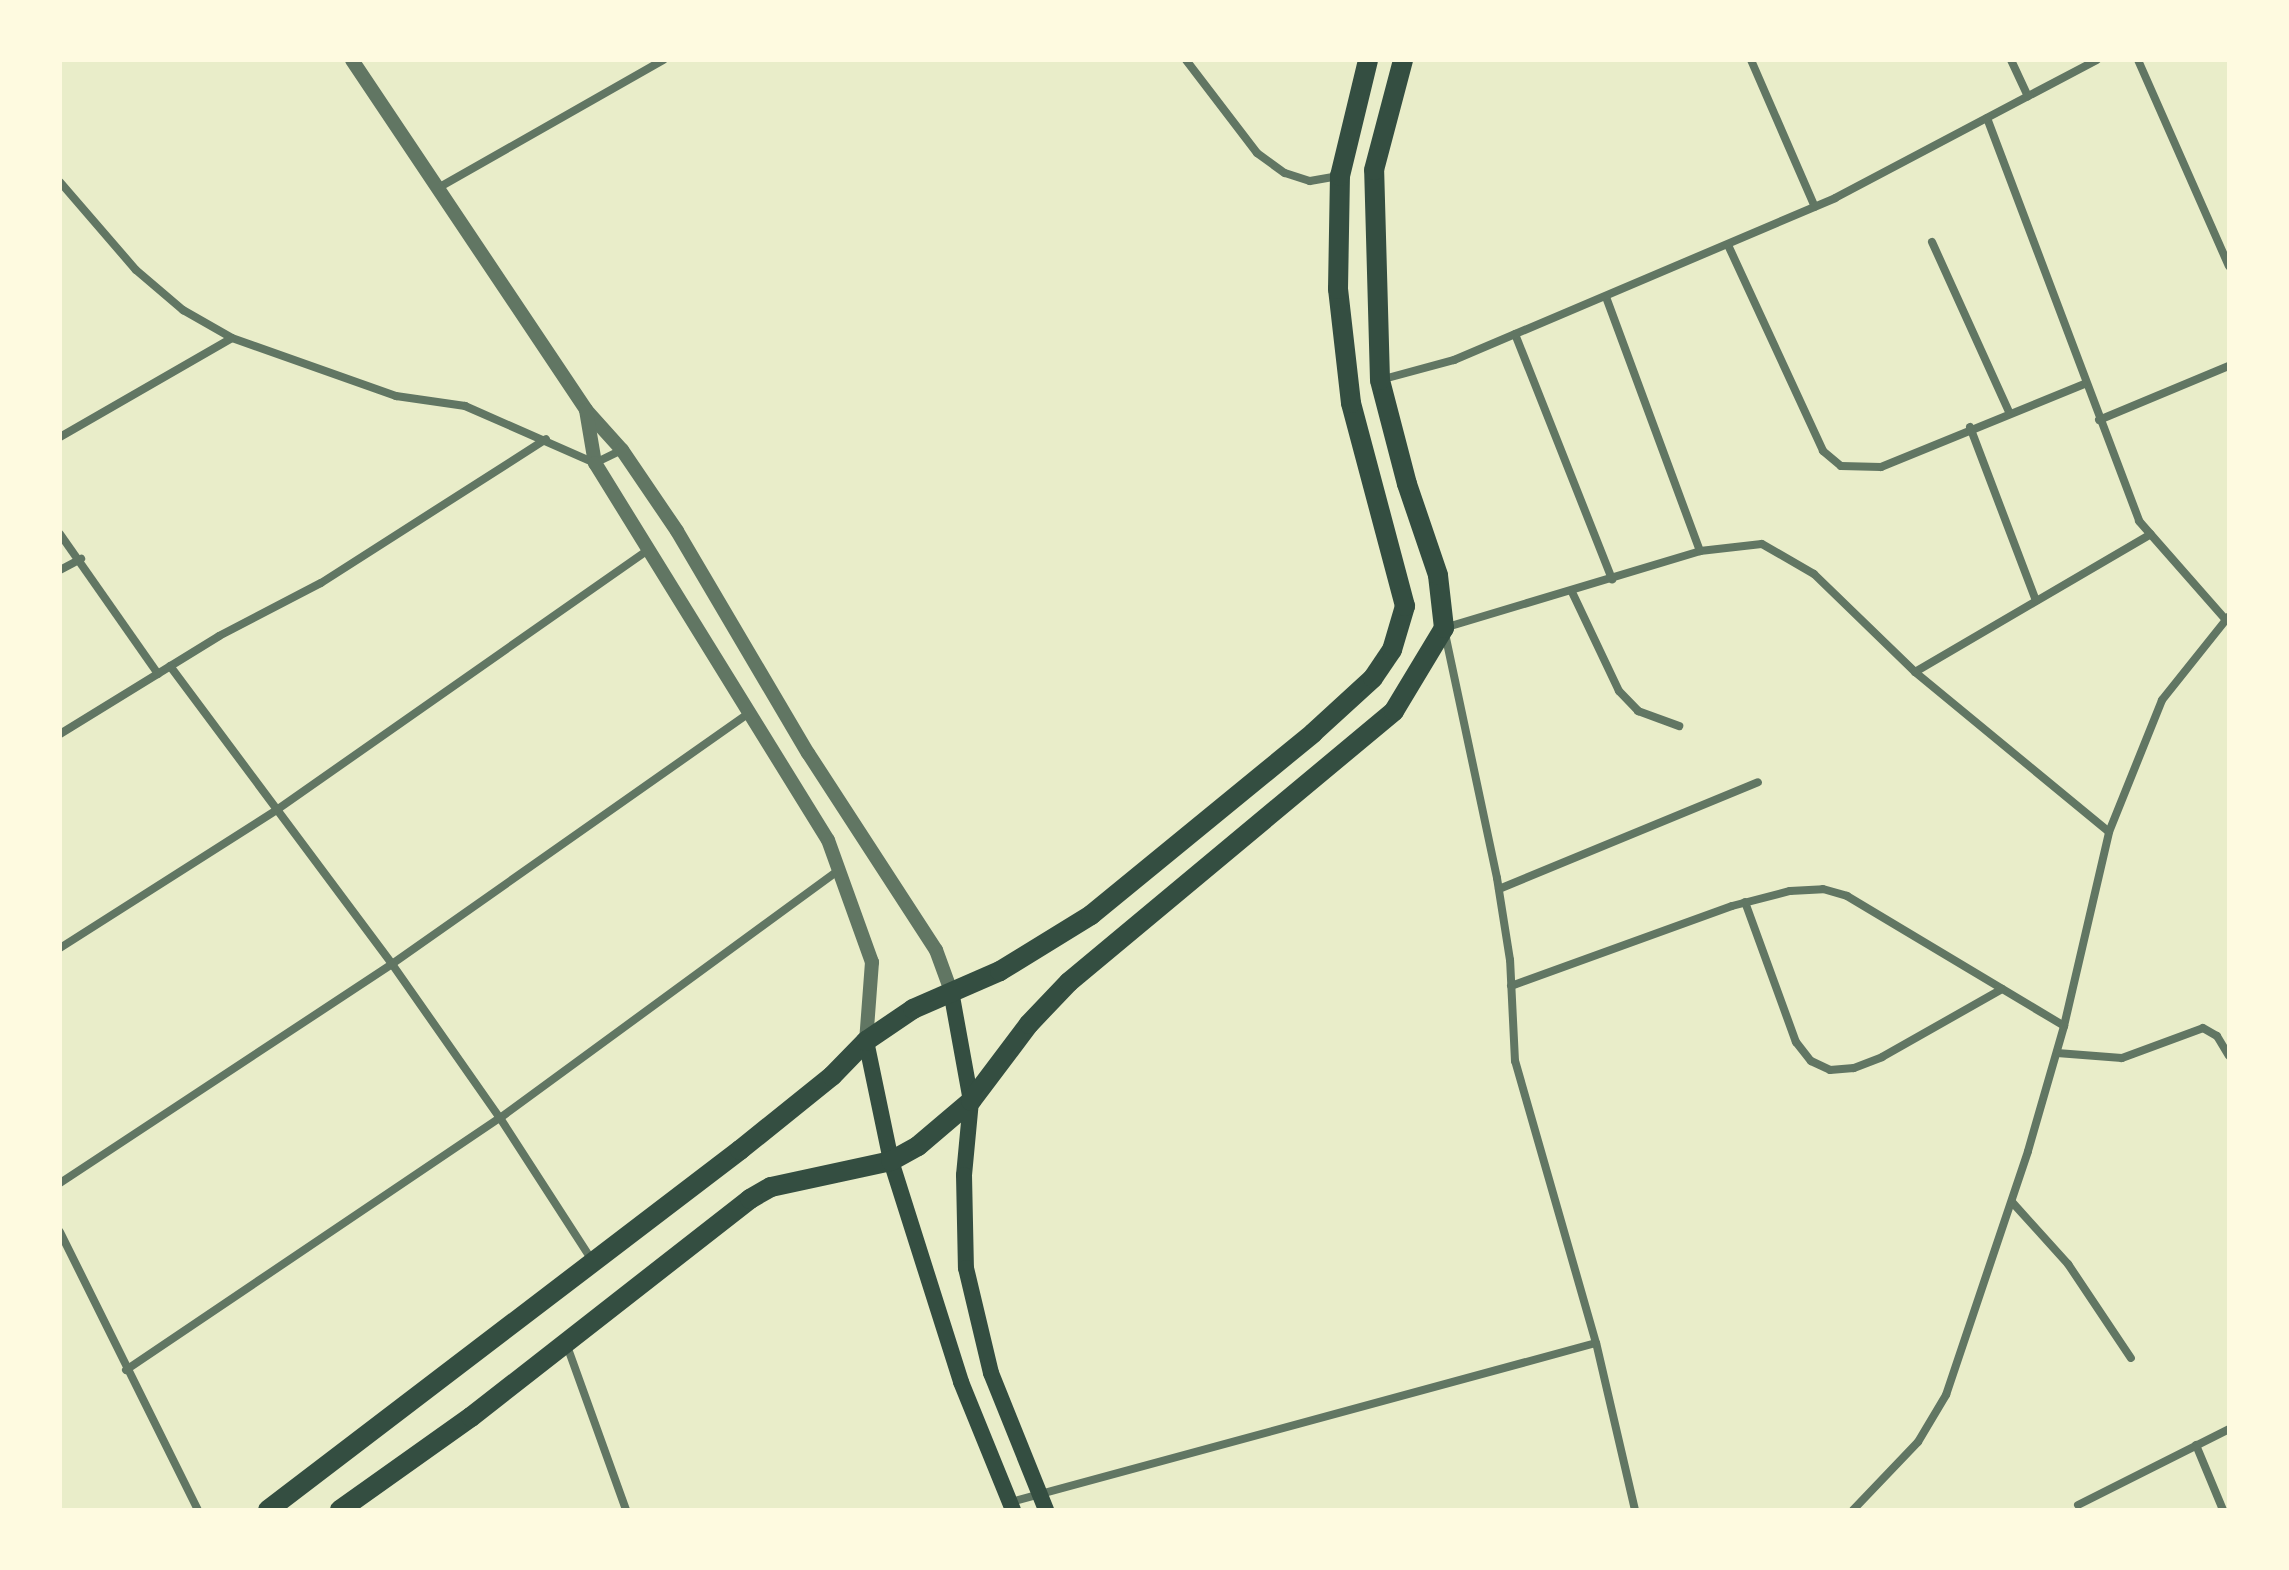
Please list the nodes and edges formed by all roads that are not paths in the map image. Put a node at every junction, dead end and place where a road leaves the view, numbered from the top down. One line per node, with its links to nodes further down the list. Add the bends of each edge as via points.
1 (352, 60): 15 (street)
2 (663, 60): 10 (street)
3 (1186, 60): 13 (street, via 1257,153 1285,173 1310,181)
4 (1368, 60): 13 (main road)
5 (1403, 60): 24 (main road, via 1374,170)
6 (1751, 60): 16 (street)
7 (2011, 60): 11 (street)
8 (2097, 60): 11 (street)
9 (2138, 60): 19 (street)
10 (645, 64): 15 (street)
11 (2028, 96): 12 (street)
12 (1987, 118): 16 (street); 25 (street)
13 (1340, 176): 61 (main road, via 1338,289 1351,403 1372,494 1402,582 1403,617 1392,650 1373,678 1313,733 1091,915 1000,971)
14 (60, 182): 22 (street, via 136,270 183,310)
15 (438, 188): 26 (street)
16 (1815, 207): 18 (street)
17 (1932, 242): 27 (street)
18 (1728, 245): 20 (street); 29 (street, via 1823,451 1841,466 1881,467)
19 (2229, 266)
20 (1606, 297): 21 (street); 37 (street)
21 (1515, 334): 24 (street, via 1454,360); 40 (street)
22 (232, 338): 30 (street); 31 (street, via 396,396 465,406)
23 (2229, 366): 28 (street)
24 (1380, 380): 44 (main road, via 1438,575)
25 (2084, 384): 27 (street); 28 (street)
26 (586, 410): 32 (street); 33 (street)
27 (2009, 412): 29 (street)
28 (2099, 420): 35 (street, via 2139,521)
29 (1970, 427): 42 (street)
30 (60, 437)
31 (546, 439): 33 (street); 45 (street, via 321,583)
32 (622, 450): 33 (street); 61 (street, via 936,950)
33 (595, 463): 36 (street)
34 (60, 534): 38 (street)
35 (2151, 534): 42 (street); 43 (street)
36 (652, 548): 48 (street); 52 (street)
37 (1700, 551): 40 (street); 46 (street, via 1762,544 1790,557)
38 (81, 559): 39 (street); 47 (street)
39 (60, 570)
40 (1612, 579): 41 (street)
41 (1572, 592): 44 (street); 49 (street, via 1619,691 1638,711)
42 (2036, 601): 46 (street)
43 (2227, 618): 53 (street, via 2162,700)
44 (1444, 628): 55 (street); 66 (main road, via 1394,711 1069,982 1029,1024)
45 (170, 666): 47 (street); 52 (street)
46 (1915, 672): 53 (street)
47 (158, 674): 50 (street)
48 (749, 713): 54 (street, via 828,840); 58 (street)
49 (1679, 726)
50 (60, 734)
51 (1758, 782): 55 (street)
52 (278, 809): 57 (street); 58 (street)
53 (2109, 832): 62 (street)
54 (839, 869): 63 (street, via 872,962); 67 (street)
55 (1499, 889): 59 (street)
56 (1745, 902): 59 (street); 60 (street, via 1823,889 1847,896); 60 (street, via 1796,1042 1811,1061 1830,1070 1882,1057)
57 (60, 948)
58 (392, 964): 67 (street); 69 (street)
59 (1511, 986): 74 (street, via 1515,1061)
60 (2002, 989): 62 (street)
61 (951, 991): 63 (main road); 66 (main road)
62 (2064, 1026): 64 (street)
63 (866, 1041): 68 (main road); 72 (main road, via 832,1076)
64 (2057, 1053): 65 (street, via 2122,1058 2203,1028 2217,1036); 70 (street)
65 (2229, 1056)
66 (971, 1101): 68 (main road, via 918,1146); 79 (main road, via 964,1175 966,1268 991,1373)
67 (500, 1118): 72 (street); 76 (street)
68 (891, 1161): 73 (main road, via 792,1182 750,1199); 81 (main road, via 961,1382)
69 (60, 1183)
70 (2012, 1202): 75 (street, via 2068,1264); 88 (street, via 1946,1395 1918,1442)
71 (60, 1232): 76 (street)
72 (593, 1262): 83 (main road)
73 (566, 1342): 84 (main road); 85 (street)
74 (1596, 1343): 79 (street); 87 (street)
75 (2131, 1358)
76 (126, 1370): 82 (street)
77 (2229, 1429): 78 (street)
78 (2196, 1445): 80 (street); 89 (street)
79 (1041, 1492): 81 (street); 86 (main road)
80 (2078, 1505)
81 (1012, 1506)
82 (198, 1510)
83 (268, 1510)
84 (340, 1510)
85 (626, 1510)
86 (1046, 1510)
87 (1635, 1510)
88 (1853, 1510)
89 (2223, 1510)

